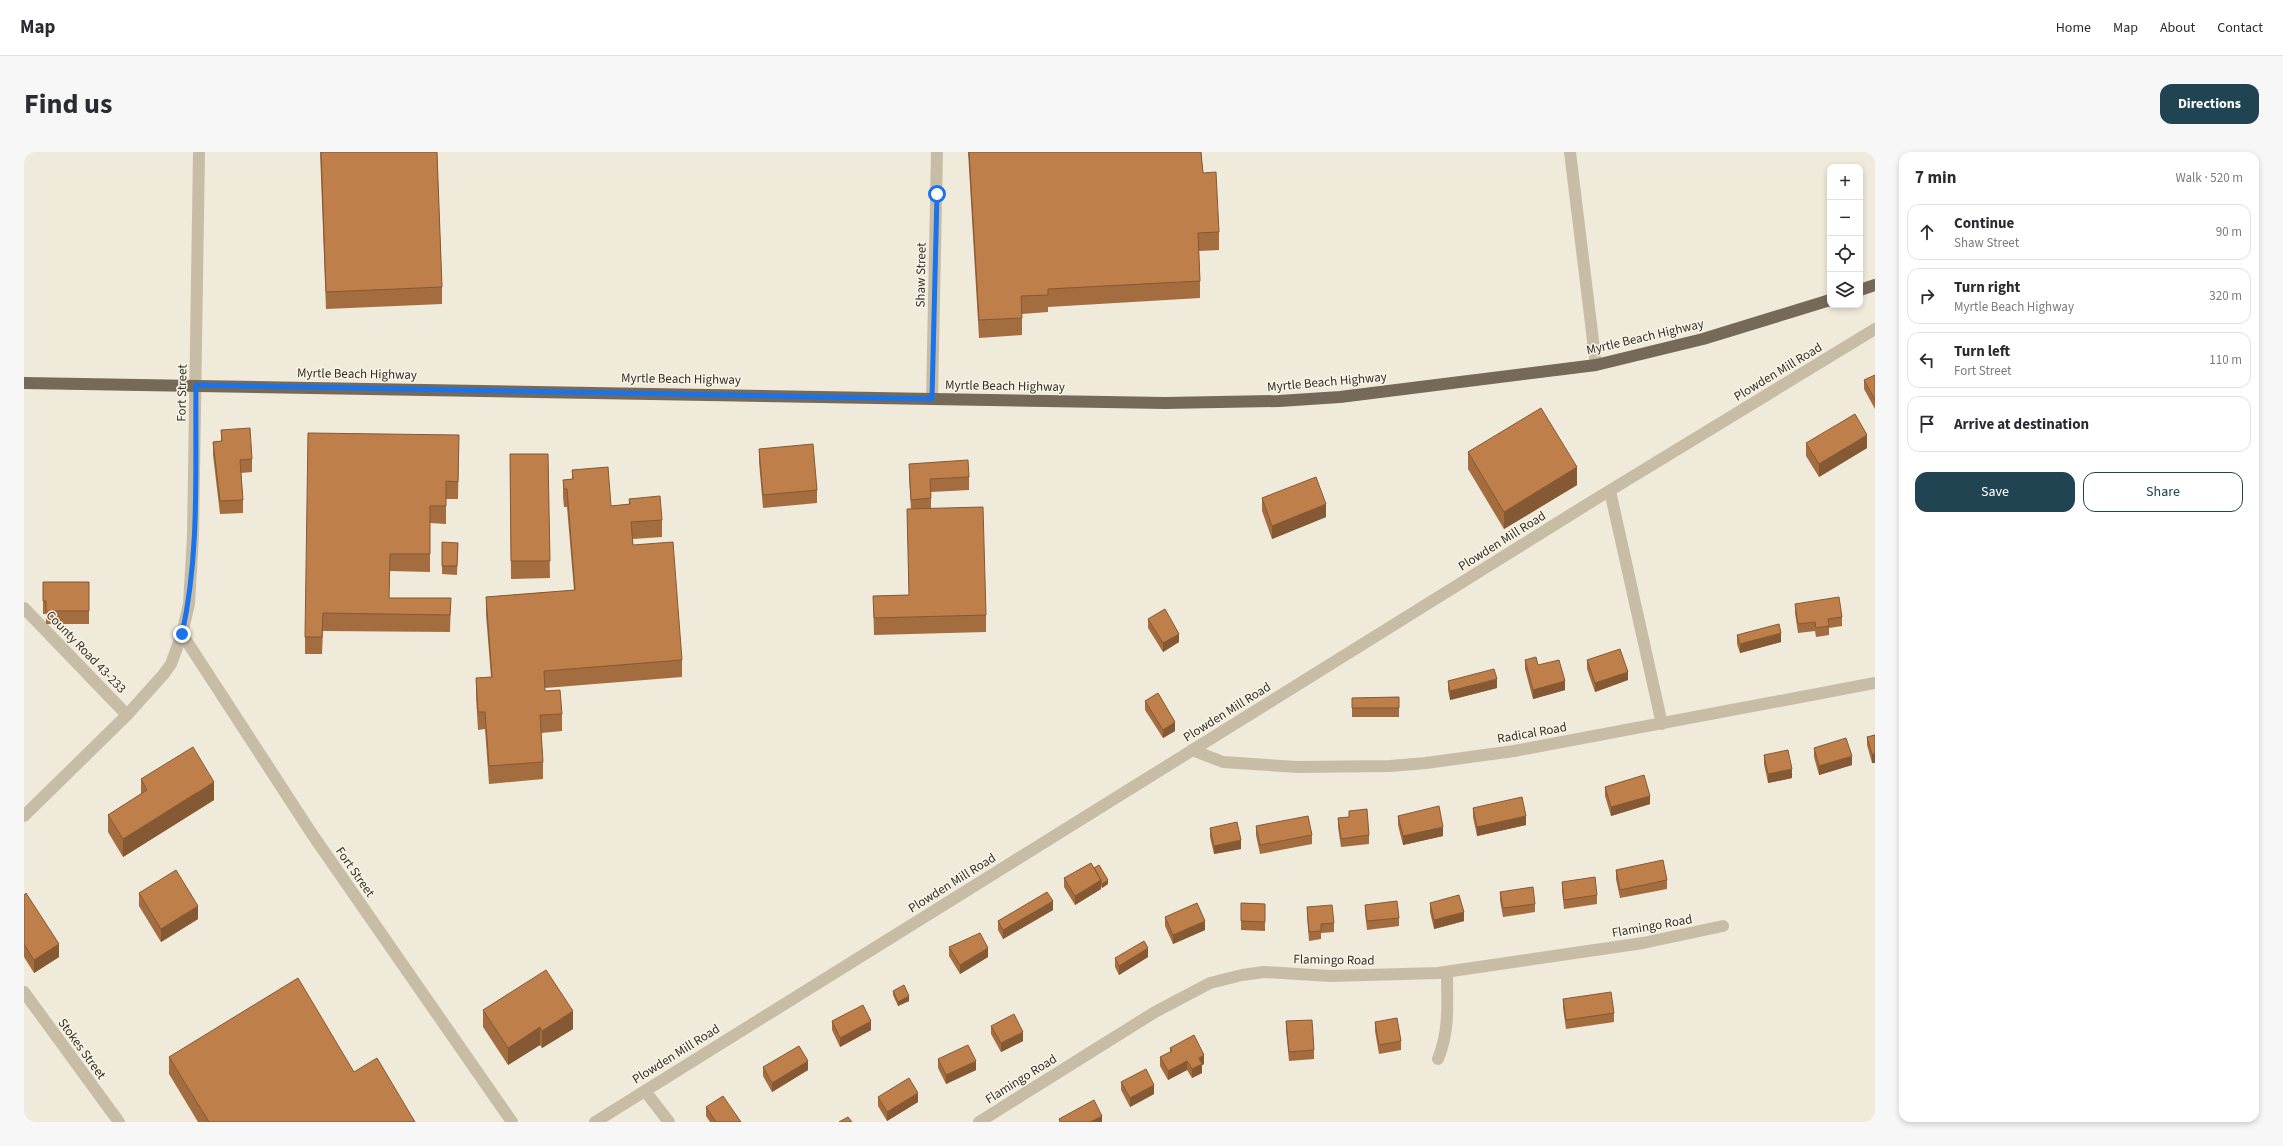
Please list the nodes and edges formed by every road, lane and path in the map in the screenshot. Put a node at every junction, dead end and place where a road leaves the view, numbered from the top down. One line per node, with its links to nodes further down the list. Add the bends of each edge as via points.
1 (199, 152): 10 (street, Fort Street)
2 (937, 152): 11 (street, Shaw Street)
3 (1570, 152): 8 (street)
4 (1875, 285): 5 (main road)
5 (1863, 289)
6 (1827, 301): 8 (main road, Myrtle Beach Highway, via 1703,339)
7 (1875, 329): 12 (street, Plowden Mill Road)
8 (1596, 365): 11 (main road, Myrtle Beach Highway, via 1387,392 1279,401 1165,403)
9 (24, 383): 10 (main road, Myrtle Beach Highway)
10 (196, 385): 11 (main road, Myrtle Beach Highway); 14 (street, Fort Street, via 194,536 189,604)
11 (932, 399)
12 (1610, 491): 17 (street); 18 (street, Plowden Mill Road)
13 (24, 608): 16 (street, County Road 43-233)
14 (182, 634): 16 (street, Fort Street, via 171,664); 26 (street, Fort Street, via 312,834)
15 (1875, 683): 17 (street, Radical Road)
16 (127, 715): 19 (street, Fort Street)
17 (1662, 724): 18 (street, Radical Road, via 1514,751 1390,766 1297,766 1223,762)
18 (1192, 750): 24 (street, Plowden Mill Road)
19 (24, 816)
20 (1723, 926): 21 (street, Flamingo Road, via 1643,943)
21 (1447, 972): 23 (street, via 1447,1027 1444,1045); 29 (street, Flamingo Road, via 1330,976 1264,972 1210,983 1155,1012)
22 (24, 992): 25 (street, Stokes Street)
23 (1438, 1058)
24 (645, 1091): 27 (street, Plowden Mill Road); 28 (street)
25 (119, 1122)
26 (512, 1122)
27 (595, 1122)
28 (669, 1122)
29 (980, 1122)

